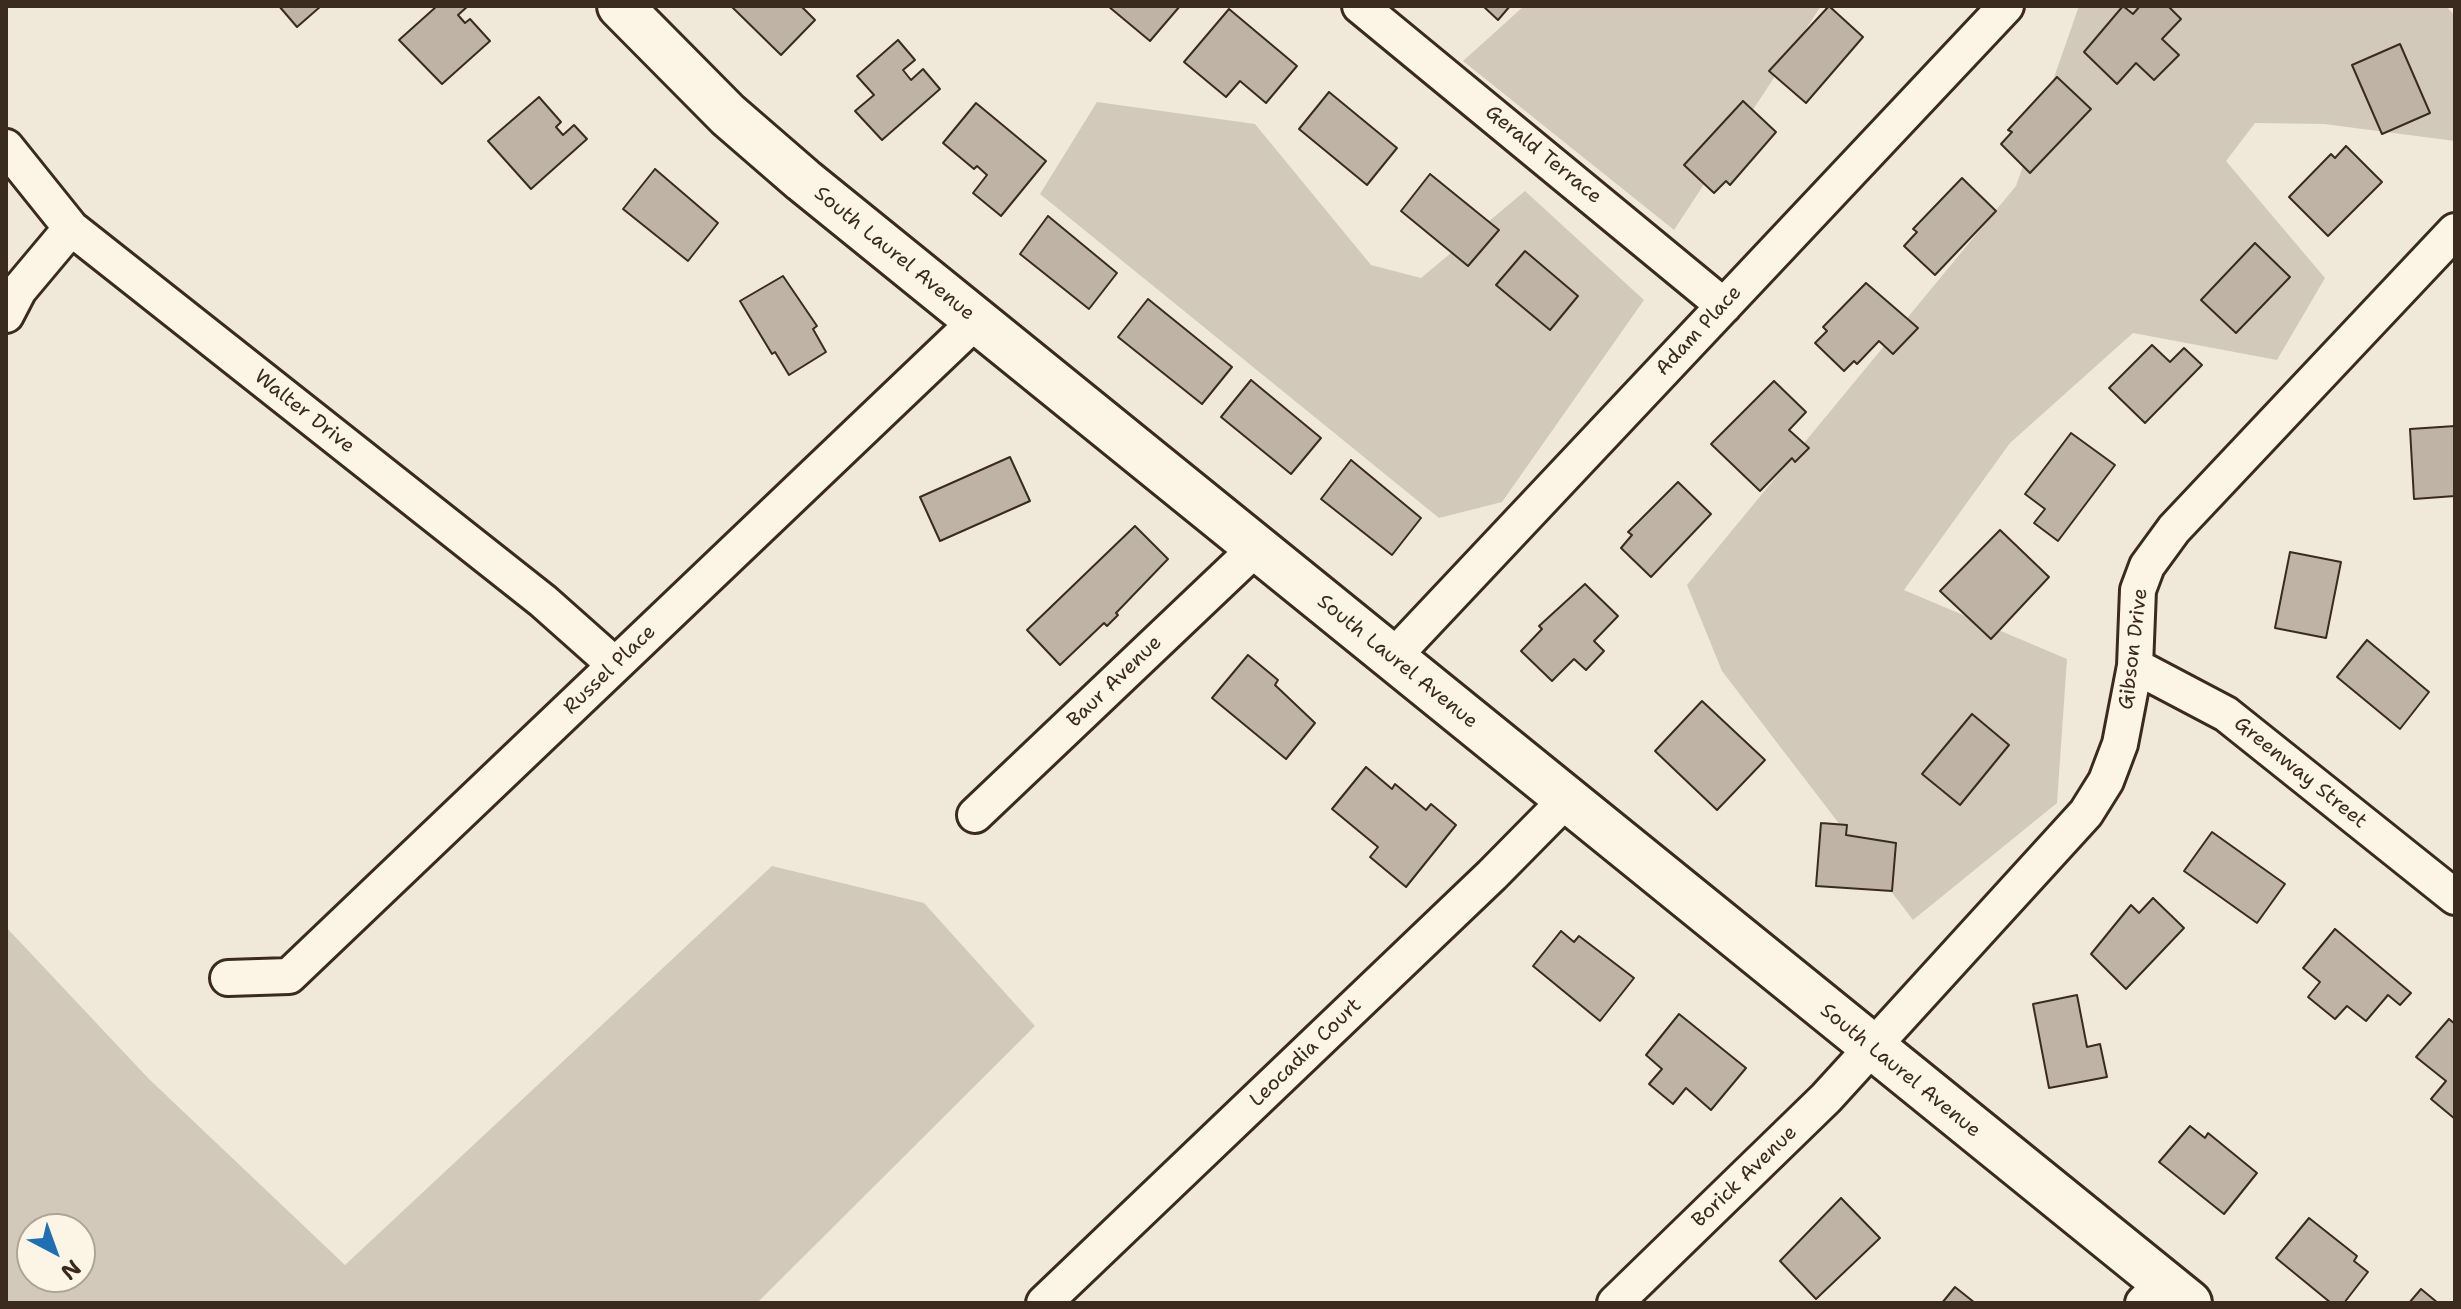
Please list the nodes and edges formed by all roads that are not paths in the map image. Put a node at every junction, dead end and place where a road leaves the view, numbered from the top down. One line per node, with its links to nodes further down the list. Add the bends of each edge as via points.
1 (620, 6): 9 (street, South Laurel Avenue, via 738,124)
2 (1360, 6): 7 (street, Gerald Terrace)
3 (2006, 6): 7 (street, Adam Place)
4 (6, 147): 5 (street, Walter Drive)
5 (71, 228): 8 (street, via 19,290); 12 (street, Walter Drive, via 543,601)
6 (2448, 252): 13 (street, Gibson Drive, via 2165,541 2138,590)
7 (1724, 306): 11 (street, Adam Place)
8 (6, 315)
9 (976, 321): 10 (street, South Laurel Avenue); 12 (street, Russel Place)
10 (1255, 549): 11 (street, South Laurel Avenue); 15 (street, Baur Avenue)
11 (1393, 657): 14 (street, South Laurel Avenue)
12 (615, 665): 17 (street, Russel Place, via 289,976)
13 (2135, 666): 16 (street, Greenway Street, via 2226,714); 18 (street, Gibson Drive, via 2120,744 2086,813)
14 (1566, 800): 18 (street, South Laurel Avenue); 20 (street, Leocadia Court)
15 (975, 815)
16 (2455, 897)
17 (228, 978)
18 (1871, 1047): 19 (street, South Laurel Avenue); 21 (street, Borick Avenue, via 1795,1129)
19 (2165, 1296)
20 (1044, 1303)
21 (1615, 1303)

